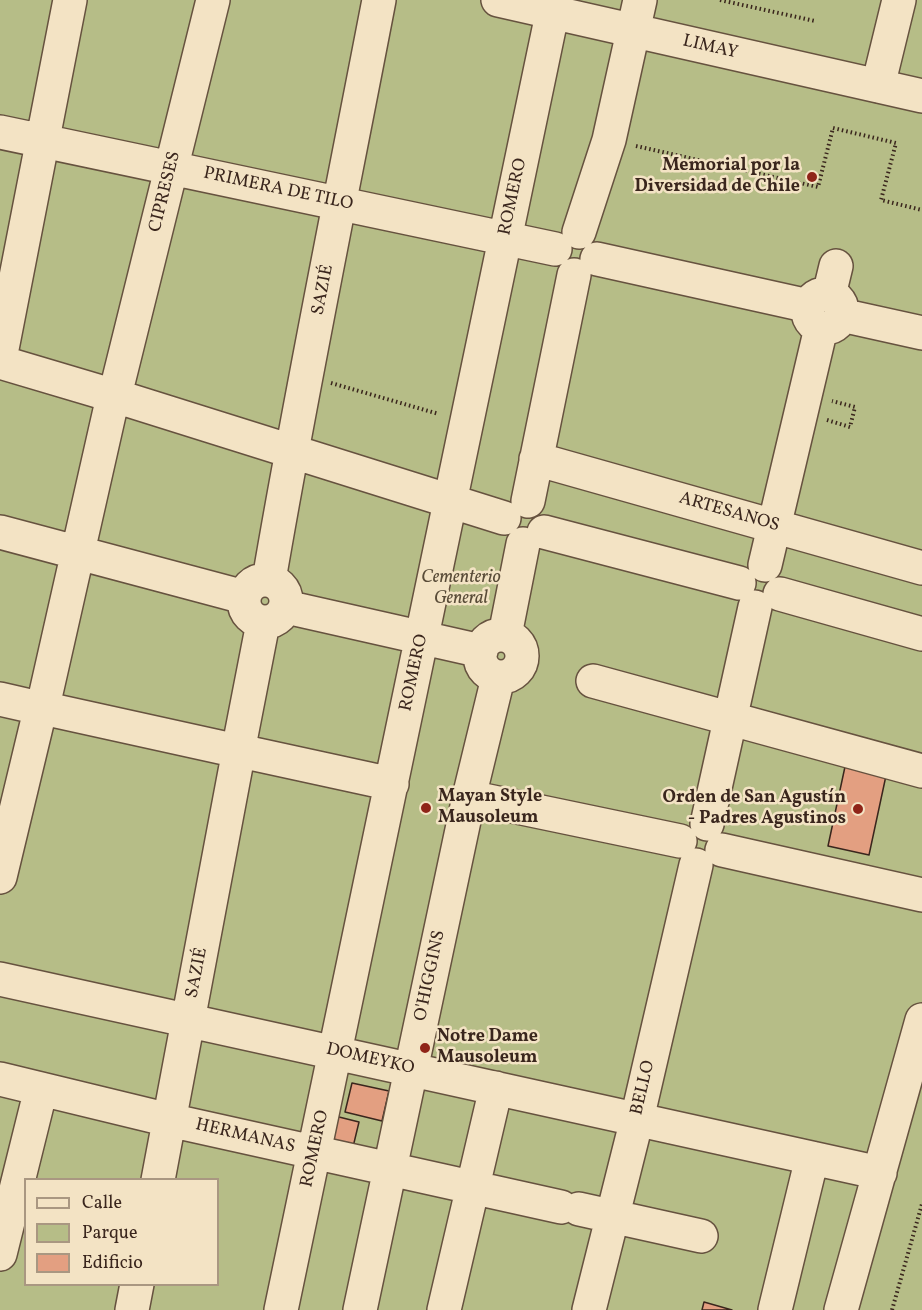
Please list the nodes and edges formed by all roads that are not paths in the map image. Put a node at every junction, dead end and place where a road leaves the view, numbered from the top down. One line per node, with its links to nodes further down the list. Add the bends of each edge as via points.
1 (70, 0): 11 (lane)
2 (213, 0): 12 (lane, CIPRESES)
3 (379, 0): 13 (lane, SAZIÉ)
4 (498, 0): 6 (lane, LIMAY)
5 (899, 0): 8 (lane)
6 (553, 6): 7 (lane, LIMAY); 14 (lane, ROMERO)
7 (637, 15): 8 (lane, LIMAY); 15 (lane, via 609,140)
8 (878, 86): 9 (lane, LIMAY)
9 (922, 96)
10 (0, 132): 11 (lane, PRIMERA DE TILO)
11 (41, 140): 12 (lane, PRIMERA DE TILO); 19 (lane)
12 (172, 168): 13 (lane, PRIMERA DE TILO); 20 (lane, CIPRESES)
13 (340, 204): 14 (lane, PRIMERA DE TILO); 21 (lane, SAZIÉ)
14 (505, 239): 15 (lane, PRIMERA DE TILO); 23 (lane, ROMERO)
15 (567, 241): 16 (lane, via 592,239 598,252)
16 (586, 267): 17 (lane); 22 (lane)
17 (827, 302): 18 (lane); 25 (lane, BELLO)
18 (922, 333)
19 (0, 361): 20 (lane)
20 (114, 396): 21 (lane); 28 (lane, CIPRESES)
21 (291, 451): 23 (lane); 31 (lane, SAZIÉ)
22 (537, 459): 24 (lane); 25 (lane, ARTESANOS)
23 (450, 501): 24 (lane); 34 (lane, ROMERO)
24 (516, 509): 27 (lane, via 542,509 546,524)
25 (774, 526): 29 (lane, ARTESANOS); 30 (lane, BELLO)
26 (0, 532): 28 (lane)
27 (533, 538): 30 (lane); 35 (lane)
28 (78, 552): 31 (lane); 37 (lane, CIPRESES)
29 (922, 568)
30 (760, 587): 33 (lane); 38 (lane, BELLO)
31 (256, 588): 32 (lane, via 281,587 287,600)
32 (274, 615): 34 (lane); 39 (lane, SAZIÉ)
33 (922, 633)
34 (422, 638): 35 (lane); 41 (lane, ROMERO)
35 (493, 643): 42 (lane, O'HIGGINS, via 519,644 523,659 515,673 498,678)
36 (593, 681): 38 (lane)
37 (33, 706): 39 (lane); 44 (lane, CIPRESES)
38 (730, 719): 40 (lane); 43 (lane, BELLO)
39 (239, 751): 41 (lane); 48 (lane, SAZIÉ)
40 (922, 771)
41 (392, 784): 49 (lane, ROMERO)
42 (469, 797): 43 (lane); 50 (lane, O'HIGGINS)
43 (701, 845): 45 (lane); 54 (lane, BELLO)
44 (0, 877)
45 (922, 895)
46 (0, 979): 48 (lane, DOMEYKO)
47 (922, 1020): 59 (lane)
48 (189, 1021): 49 (lane, DOMEYKO); 55 (lane, SAZIÉ)
49 (336, 1053): 50 (lane, DOMEYKO); 56 (lane, ROMERO)
50 (411, 1070): 53 (lane, DOMEYKO); 58 (lane, O'HIGGINS)
51 (0, 1079): 52 (lane, HERMANAS)
52 (41, 1089): 55 (lane, HERMANAS); 64 (lane)
53 (496, 1089): 54 (lane, DOMEYKO); 61 (lane)
54 (637, 1119): 57 (lane, DOMEYKO); 62 (lane, BELLO)
55 (169, 1120): 56 (lane, HERMANAS); 60 (lane, SAZIÉ)
56 (315, 1152): 58 (lane, HERMANAS); 67 (lane, ROMERO)
57 (812, 1158): 59 (lane, DOMEYKO); 71 (lane)
58 (390, 1169): 61 (lane, HERMANAS); 68 (lane, O'HIGGINS)
59 (880, 1173): 72 (lane)
60 (158, 1178)
61 (474, 1188): 62 (lane, HERMANAS); 69 (lane)
62 (612, 1217): 63 (lane, HERMANAS); 70 (lane, BELLO)
63 (700, 1236)
64 (0, 1254)
65 (137, 1286): 66 (lane)
66 (132, 1310)
67 (281, 1310)
68 (360, 1310)
69 (444, 1310)
70 (589, 1310)
71 (775, 1310)
72 (841, 1310)

